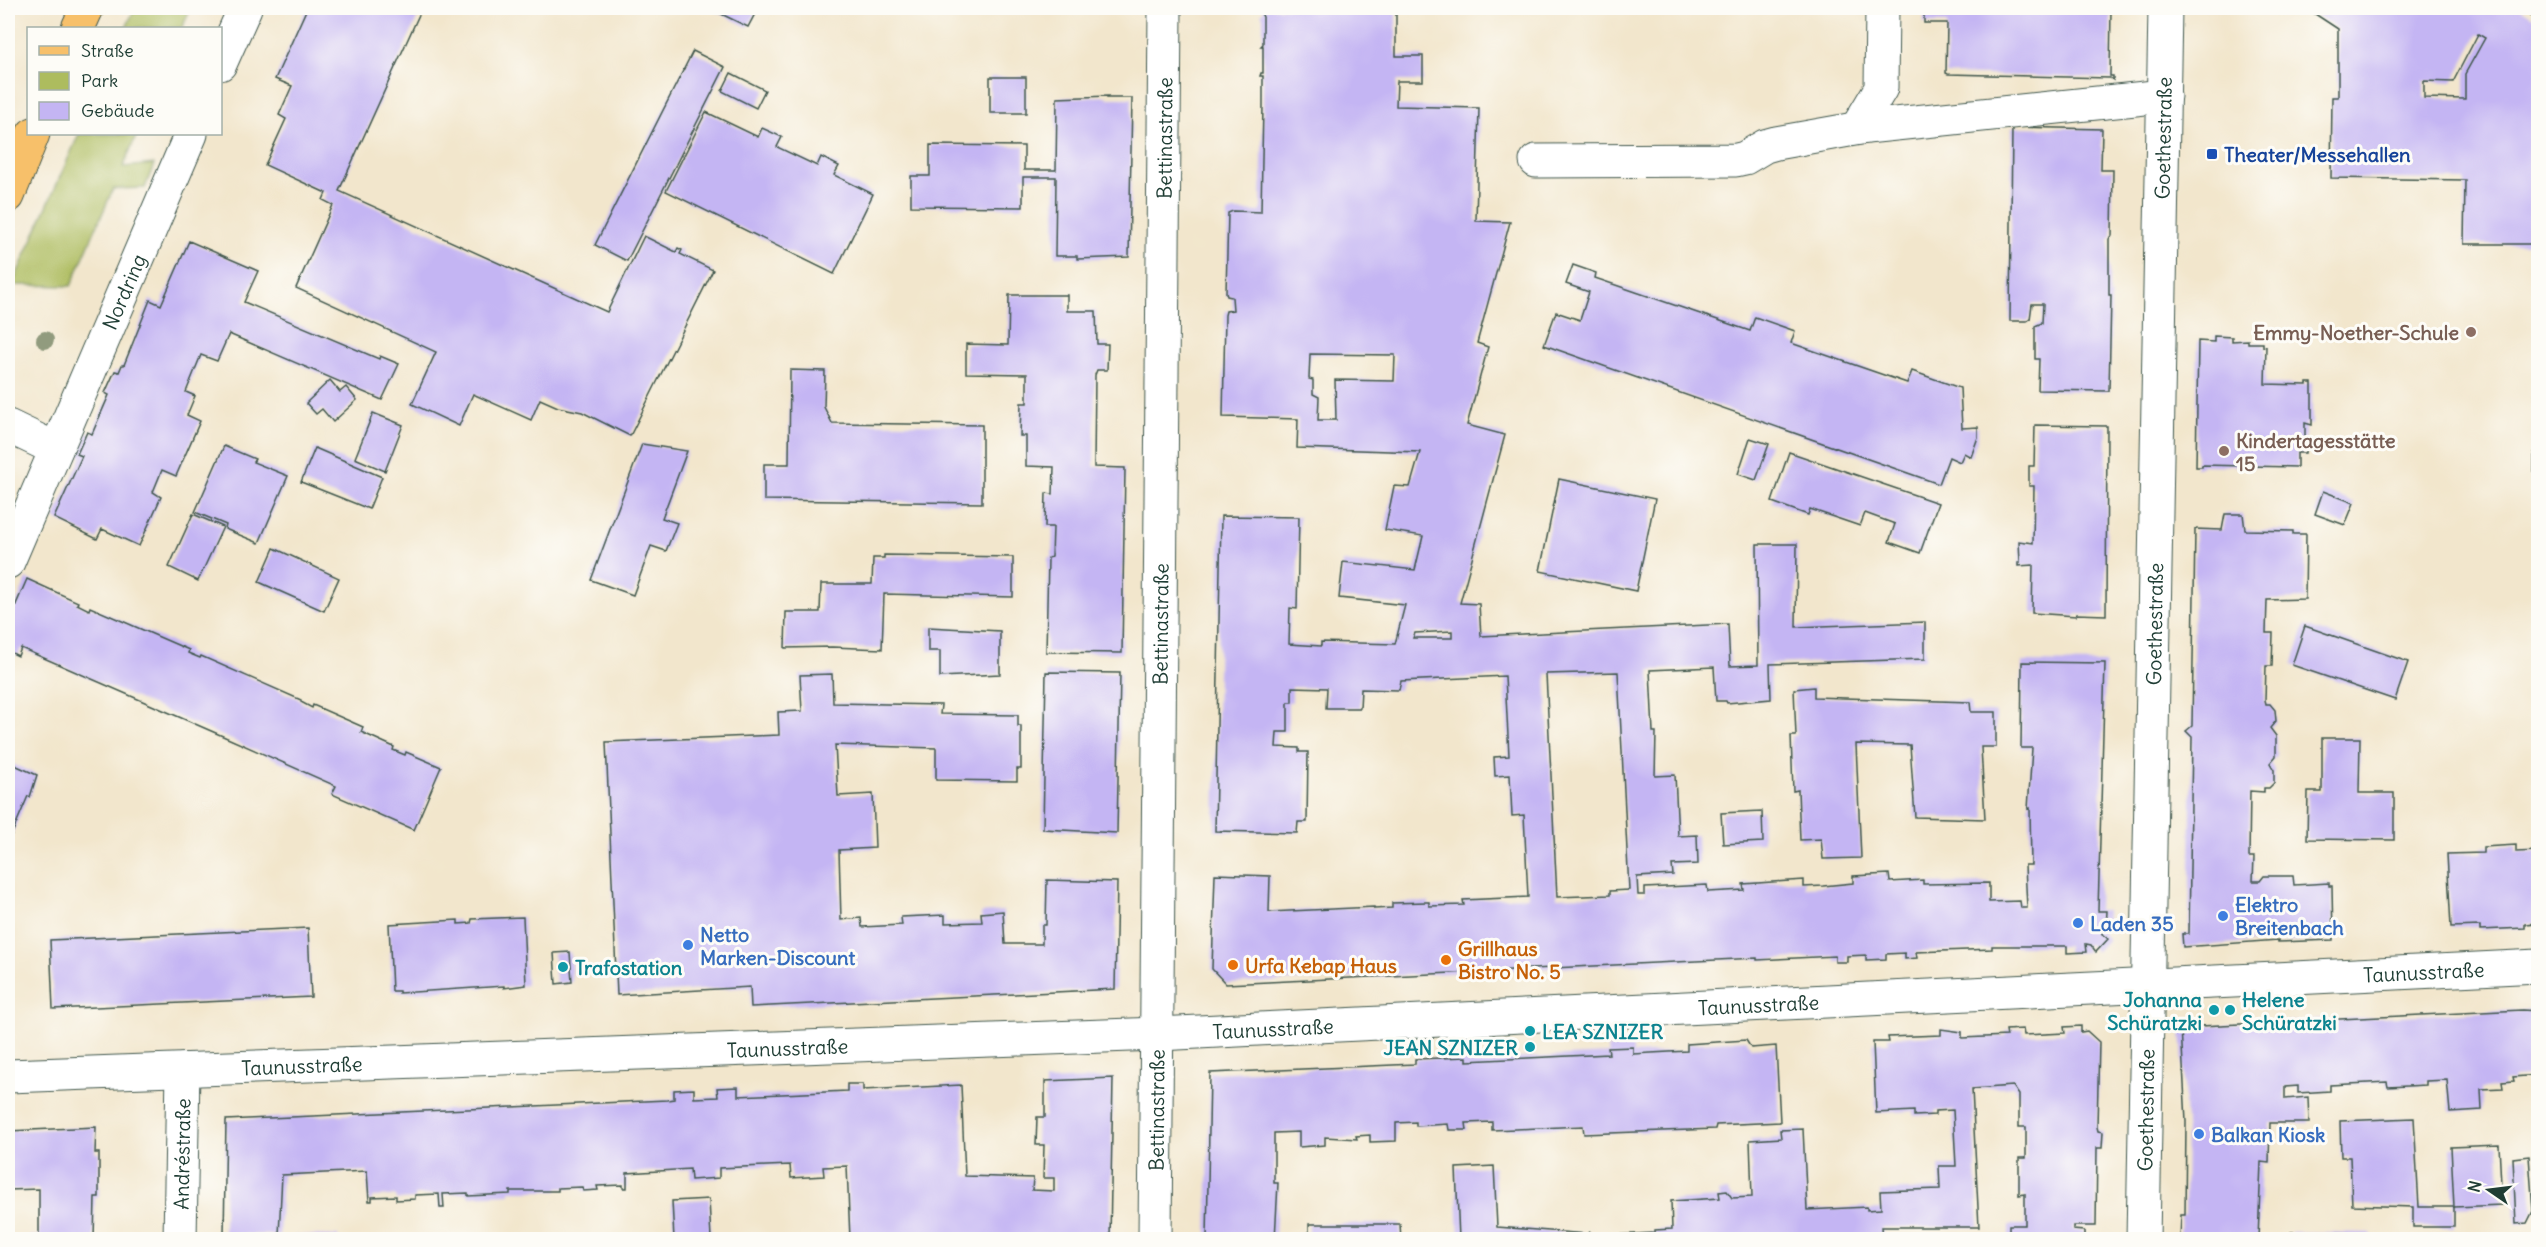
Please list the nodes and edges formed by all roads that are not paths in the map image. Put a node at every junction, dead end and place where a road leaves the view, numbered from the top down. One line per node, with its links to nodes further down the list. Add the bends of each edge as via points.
1 (87, 8): 6 (main road)
2 (245, 8): 7 (street)
3 (1166, 8): 19 (street, Bettinastraße)
4 (1881, 8): 9 (street, via 1881,88)
5 (2165, 8): 8 (street, Goethestraße)
6 (78, 27)
7 (222, 60)
8 (2164, 96): 9 (street); 18 (street, Goethestraße)
9 (1857, 128): 12 (street, via 1776,143 1736,160)
10 (33, 135): 13 (main road)
11 (191, 135): 15 (street, Nordring)
12 (1536, 161)
13 (8, 196)
14 (8, 426): 15 (street)
15 (56, 449): 16 (street, Nordring)
16 (8, 562)
17 (2538, 966): 18 (street, Taunusstraße)
18 (2148, 985): 19 (street, Taunusstraße); 24 (street, Goethestraße)
19 (1158, 1034): 20 (street, Taunusstraße); 23 (street, Bettinastraße)
20 (183, 1070): 21 (street, Taunusstraße); 22 (street, Andréstraße)
21 (8, 1076)
22 (180, 1239)
23 (1155, 1239)
24 (2143, 1239)

